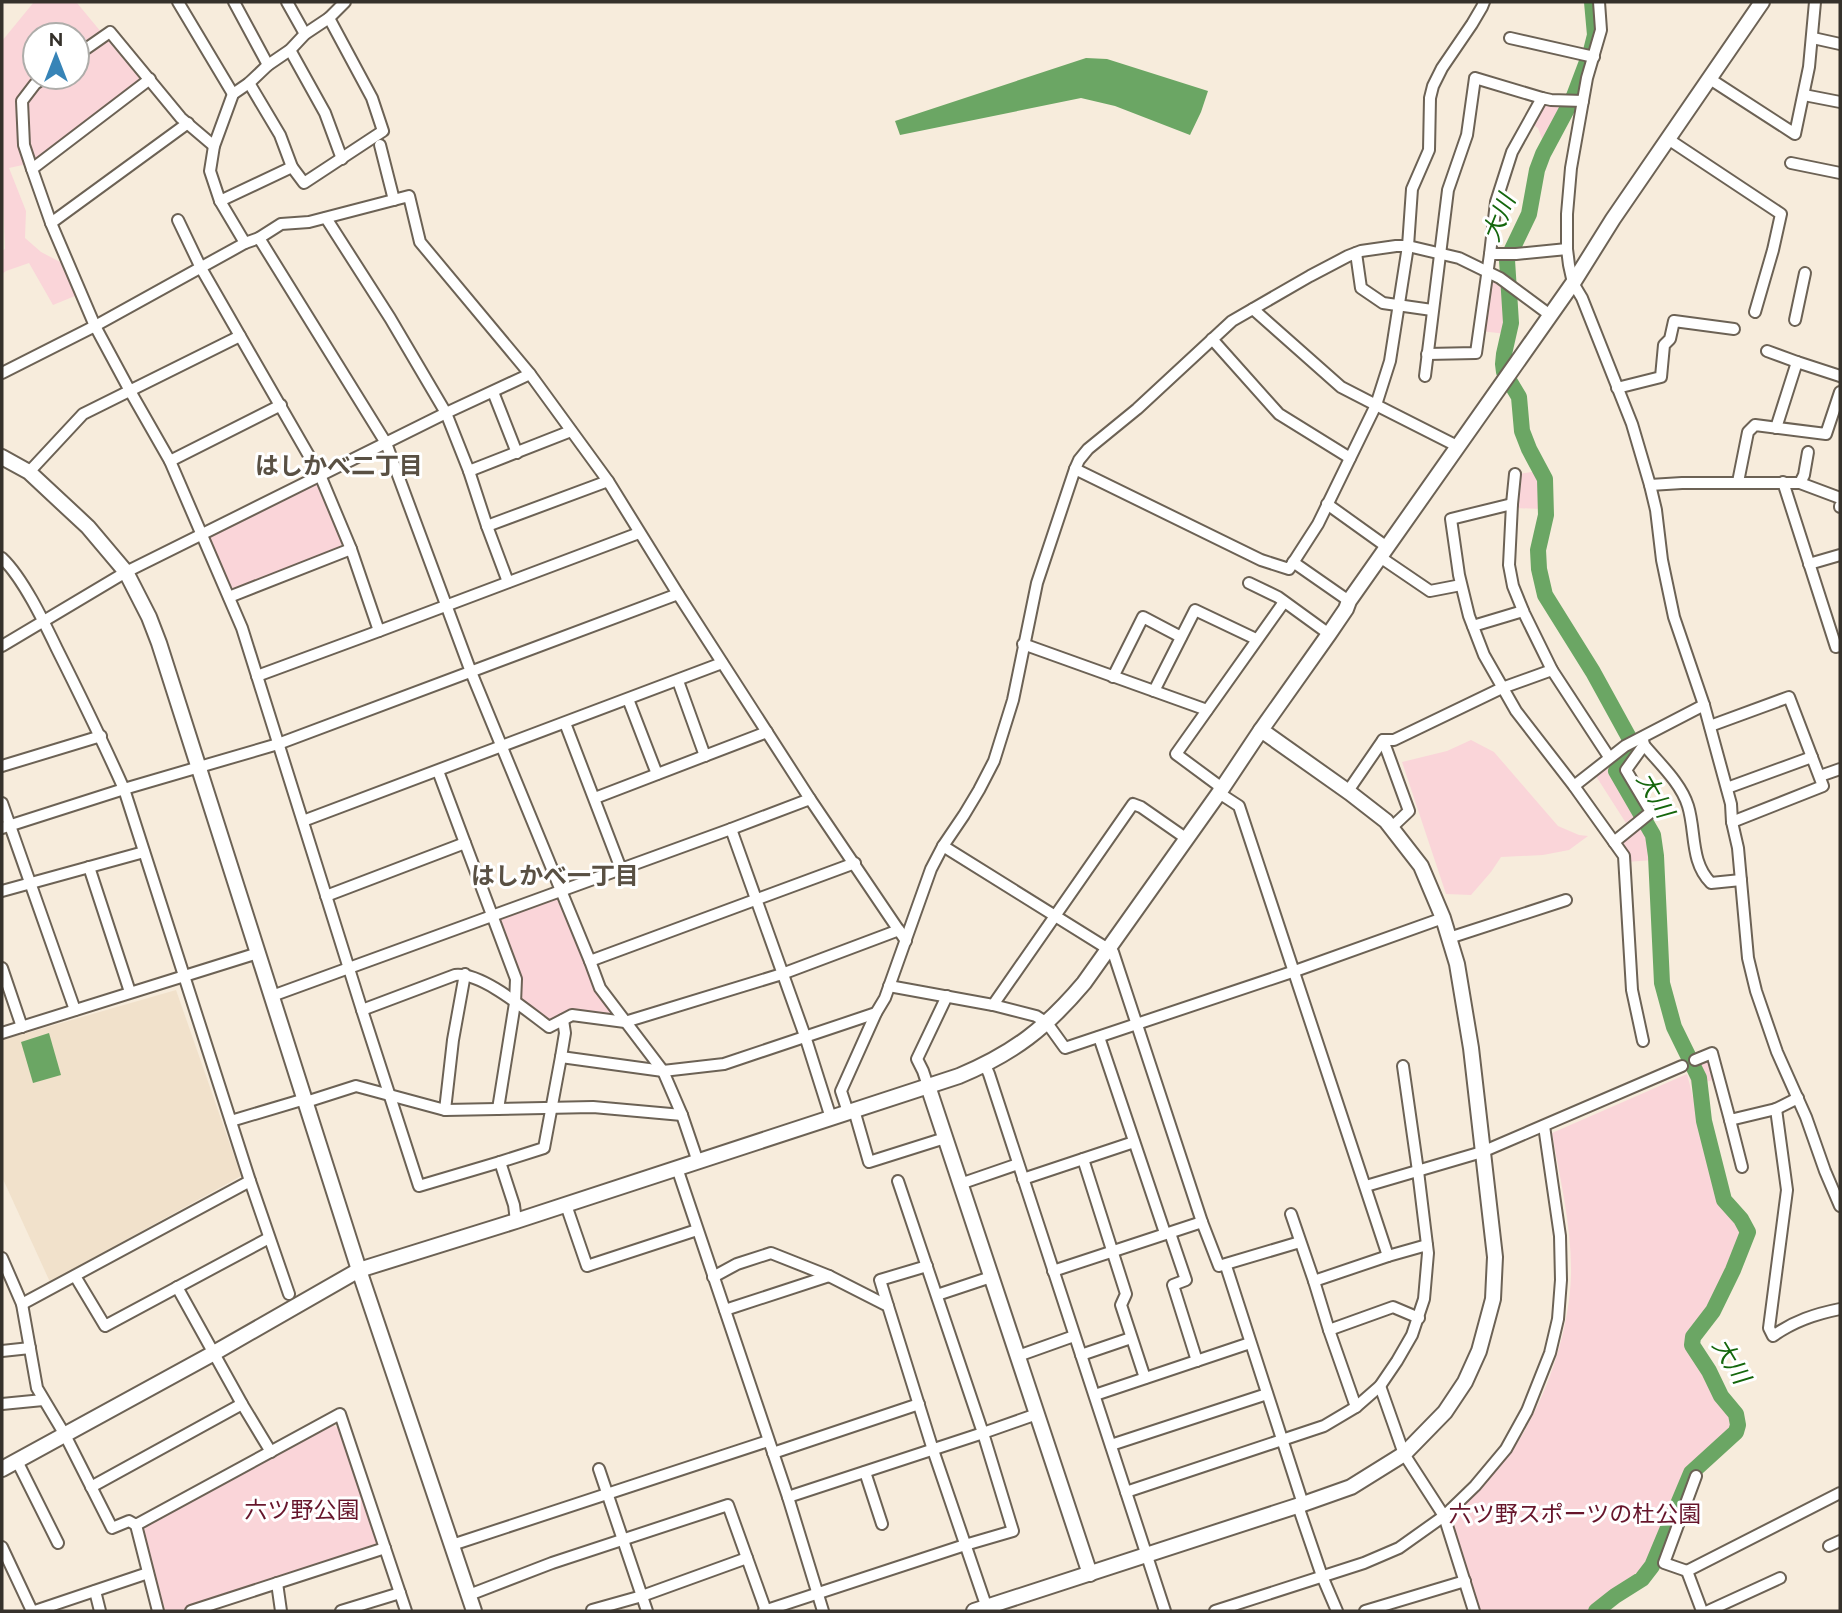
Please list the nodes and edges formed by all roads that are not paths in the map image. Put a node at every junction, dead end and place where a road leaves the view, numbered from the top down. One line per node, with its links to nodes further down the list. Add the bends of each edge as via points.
1 (178, 2): 22 (street)
2 (234, 2): 17 (street)
3 (287, 2): 10 (street)
4 (345, 2): 9 (street)
5 (1484, 2): 43 (street, via 1433,86 1429,150 1412,189)
6 (1599, 2): 16 (street, via 1601,30)
7 (1762, 2): 19 (street)
8 (1815, 2): 12 (street)
9 (329, 18): 10 (street); 31 (street, via 372,97 383,131)
10 (305, 34): 15 (street)
11 (1510, 38): 16 (street)
12 (1813, 38): 13 (street); 23 (street)
13 (1840, 44)
14 (91, 45): 18 (street, via 110,32)
15 (290, 50): 17 (street); 31 (street, via 325,113)
16 (1594, 57): 25 (street)
17 (268, 65): 20 (street)
18 (150, 79): 27 (street); 34 (street)
19 (1710, 79): 23 (street, via 1795,134); 28 (street)
20 (250, 83): 22 (street); 33 (street, via 280,135)
21 (30, 91): 34 (street, via 22,101 24,145)
22 (233, 94): 30 (street)
23 (1804, 95): 26 (street)
24 (1542, 98): 25 (street); 46 (street, via 1475,78 1467,135 1448,190); 47 (street, via 1512,152 1496,202)
25 (1575, 100): 44 (street)
26 (1840, 102)
27 (188, 123): 30 (street); 40 (street)
28 (1668, 139): 51 (street); 55 (street, via 1781,214)
29 (380, 145): 36 (street)
30 (214, 146): 37 (street, via 210,171)
31 (342, 159): 33 (street, via 304,183)
32 (1791, 163): 35 (street)
33 (292, 167): 37 (street)
34 (32, 169): 40 (street)
35 (1840, 173)
36 (394, 200): 38 (street); 66 (street, via 409,197 420,242)
37 (220, 201): 42 (street)
38 (326, 218): 41 (street, via 281,223); 75 (street)
39 (178, 220): 48 (street)
40 (51, 223): 58 (street)
41 (259, 237): 42 (street); 78 (street)
42 (245, 243): 48 (street)
43 (1408, 246): 45 (street); 46 (street); 52 (street)
44 (1567, 250): 47 (street); 51 (street)
45 (1356, 253): 52 (street, via 1361,288 1383,303); 53 (street)
46 (1440, 253): 49 (street); 54 (street)
47 (1494, 254): 49 (street)
48 (201, 268): 58 (street); 60 (street)
49 (1487, 271): 56 (street); 63 (street, via 1476,353)
50 (1805, 273): 57 (street)
51 (1573, 282): 56 (street); 69 (street)
52 (1399, 306): 54 (street); 74 (street)
53 (1254, 309): 61 (street); 74 (street, via 1341,387)
54 (1432, 310): 63 (street)
55 (1755, 312)
56 (1550, 315): 79 (street)
57 (1795, 320)
58 (95, 326): 65 (street); 70 (street)
59 (1734, 329): 69 (street, via 1674,321 1664,345 1661,377)
60 (240, 336): 70 (street); 73 (street)
61 (1212, 339): 83 (street, via 1279,414); 85 (street, via 1088,449)
62 (1766, 351): 64 (street)
63 (1427, 354): 67 (street)
64 (1797, 362): 68 (street); 76 (street)
65 (2, 373)
66 (530, 374): 72 (street); 77 (street)
67 (1425, 376)
68 (1840, 376)
69 (1617, 388): 94 (street)
70 (130, 391): 84 (street); 87 (street, via 83,414)
71 (1840, 391): 76 (street, via 1826,434)
72 (493, 392): 75 (street); 81 (street)
73 (281, 405): 84 (street); 89 (street)
74 (1376, 405): 79 (street); 83 (street)
75 (446, 412): 78 (street); 86 (street)
76 (1776, 428): 91 (street, via 1755,425 1748,432)
77 (571, 431): 81 (street); 90 (street)
78 (386, 443): 89 (street); 115 (street)
79 (1457, 446): 102 (street)
80 (1808, 452): 93 (street)
81 (517, 453): 86 (street)
82 (2, 457): 87 (street)
83 (1350, 458): 96 (street)
84 (170, 461): 100 (street)
85 (1075, 469): 105 (street, via 1261,560 1289,569); 123 (street, via 1040,573)
86 (469, 471): 98 (street)
87 (29, 472): 107 (street, via 88,527)
88 (1515, 474): 97 (street)
89 (320, 475): 100 (street); 101 (street)
90 (608, 481): 98 (street); 99 (street)
91 (1738, 482): 92 (street); 94 (street)
92 (1783, 482): 93 (street); 106 (street)
93 (1800, 483): 95 (street)
94 (1650, 485): 135 (street, via 1674,617)
95 (1840, 498)
96 (1328, 504): 102 (street); 105 (street)
97 (1512, 504): 110 (street, via 1451,519); 116 (street, via 1509,565)
98 (487, 526): 108 (street)
99 (639, 533): 108 (street); 111 (street)
100 (203, 534): 107 (street); 112 (street)
101 (351, 549): 112 (street); 119 (street)
102 (1384, 552): 110 (street, via 1430,591); 114 (street)
103 (1840, 555): 106 (street)
104 (2, 558): 117 (street)
105 (1293, 562): 114 (street)
106 (1809, 565): 125 (street, via 1836,647)
107 (126, 572): 117 (street); 150 (street, via 159,643)
108 (508, 582): 115 (street)
109 (1249, 583): 113 (street)
110 (1461, 585): 118 (street)
111 (678, 594): 126 (street); 128 (street)
112 (229, 597): 129 (street)
113 (1283, 601): 120 (street); 122 (street)
114 (1349, 601): 120 (street)
115 (445, 605): 119 (street); 128 (street)
116 (1523, 611): 118 (street); 127 (street)
117 (43, 621): 124 (street); 141 (street)
118 (1473, 626): 132 (street)
119 (379, 631): 129 (street)
120 (1329, 634): 139 (street)
121 (1181, 637): 122 (street, via 1195,610); 130 (street, via 1143,617); 133 (street)
122 (1256, 639): 136 (street)
123 (1023, 644): 130 (street); 171 (street, via 1013,700 994,761)
124 (2, 646)
125 (1840, 646)
126 (722, 663): 131 (street); 140 (street)
127 (1552, 670): 132 (street); 147 (street)
128 (471, 672): 144 (street); 145 (street)
129 (257, 676): 144 (street)
130 (1113, 677): 133 (street)
131 (678, 681): 134 (street); 146 (street)
132 (1503, 688): 142 (street, via 1394,740); 155 (street)
133 (1154, 691): 136 (street)
134 (628, 699): 137 (street); 153 (street)
135 (1704, 705): 138 (street); 143 (street)
136 (1207, 710): 158 (street, via 1176,754)
137 (565, 723): 145 (street); 160 (street)
138 (1710, 726): 148 (street, via 1788,697); 156 (street)
139 (1261, 730): 158 (street); 159 (street)
140 (767, 732): 146 (street); 161 (street)
141 (101, 736): 149 (street); 157 (street)
142 (1383, 740): 159 (street); 166 (street, via 1409,811)
143 (1643, 741): 147 (street); 169 (street, via 1626,770 1651,813); 176 (street, via 1681,791 1705,877 1711,883)
144 (278, 744): 150 (street); 163 (street)
145 (501, 747): 152 (street); 178 (street)
146 (705, 756): 153 (street)
147 (1609, 757): 155 (street)
148 (1812, 757): 154 (street); 156 (street)
149 (2, 766)
150 (199, 768): 157 (street); 190 (street)
151 (1840, 769): 154 (street)
152 (438, 771): 163 (street); 170 (street)
153 (657, 774): 160 (street)
154 (1820, 776): 164 (street, via 1823,786)
155 (1574, 786): 169 (street)
156 (1727, 788): 164 (street)
157 (124, 789): 165 (street); 172 (street)
158 (1221, 790): 168 (street); 194 (street, via 1239,806)
159 (1348, 791): 166 (street)
160 (595, 798): 175 (street)
161 (810, 799): 167 (street); 173 (street)
162 (2, 803): 165 (street)
163 (303, 821): 180 (street)
164 (1732, 821): 176 (street)
165 (6, 826): 177 (street)
166 (1391, 828): 185 (street, via 1421,866)
167 (731, 829): 175 (street); 182 (street)
168 (1187, 839): 184 (street, via 1133,804); 189 (street)
169 (1614, 842): 215 (street, via 1624,856 1632,990)
170 (465, 843): 180 (street); 183 (street)
171 (943, 846): 184 (street); 188 (street)
172 (144, 852): 174 (street); 197 (street)
173 (855, 863): 182 (street); 186 (street)
174 (89, 867): 177 (street); 199 (street)
175 (621, 869): 178 (street)
176 (1741, 880): 224 (street, via 1748,958 1756,991)
177 (30, 882): 179 (street); 204 (street)
178 (560, 890): 183 (street); 191 (street)
179 (2, 891)
180 (326, 896): 192 (street)
181 (1566, 900): 187 (street)
182 (755, 901): 191 (street); 196 (street)
183 (492, 916): 192 (street); 202 (street, via 516,979)
184 (1055, 916): 189 (street); 203 (street)
185 (1443, 918): 187 (street); 194 (street)
186 (899, 930): 188 (street); 196 (street)
187 (1449, 938): 238 (street, via 1471,1048)
188 (906, 941): 198 (street)
189 (1109, 950): 209 (street); 210 (street)
190 (258, 953): 197 (street); 200 (street)
191 (590, 961): 208 (street, via 600,988)
192 (348, 967): 200 (street); 205 (street)
193 (2, 968): 211 (street)
194 (1295, 971): 210 (street); 250 (street)
195 (465, 974): 202 (street); 205 (street); 229 (street)
196 (782, 974): 208 (street); 213 (street)
197 (184, 976): 199 (street); 234 (street)
198 (889, 986): 201 (street); 206 (street)
199 (131, 992): 204 (street)
200 (272, 996): 225 (street)
201 (947, 996): 203 (street); 222 (street, via 916,1059)
202 (515, 1003): 207 (street, via 549,1027); 227 (street)
203 (993, 1005): 209 (street)
204 (75, 1010): 211 (street)
205 (362, 1010): 223 (street)
206 (876, 1013): 213 (street); 230 (street, via 841,1091)
207 (563, 1020): 208 (street, via 572,1015); 216 (street)
208 (625, 1023): 221 (street)
209 (1046, 1023): 214 (street, via 1065,1048); 218 (street)
210 (1137, 1024): 214 (street); 255 (street)
211 (22, 1027): 212 (street)
212 (2, 1033)
213 (804, 1037): 221 (street, via 724,1064); 232 (street)
214 (1099, 1037): 237 (street)
215 (1643, 1041)
216 (561, 1057): 221 (street); 226 (street)
217 (1695, 1060): 233 (street, via 1712,1053)
218 (985, 1065): 222 (street); 242 (street)
219 (1402, 1066): 245 (street)
220 (1682, 1066): 235 (street)
221 (663, 1071): 231 (street)
222 (928, 1086): 230 (street); 236 (street)
223 (390, 1096): 225 (street, via 356,1086); 229 (street); 241 (street, via 419,1186)
224 (1798, 1098): 228 (street); 252 (street)
225 (305, 1100): 234 (street); 266 (street)
226 (553, 1108): 227 (street); 231 (street); 241 (street, via 544,1147)
227 (498, 1109): 229 (street)
228 (1776, 1109): 233 (street); 279 (street, via 1787,1190 1769,1328 1773,1336 1790,1324)
229 (445, 1110)
230 (851, 1111): 232 (street); 236 (street, via 869,1162)
231 (682, 1115): 240 (street)
232 (831, 1118): 240 (street)
233 (1730, 1120): 243 (street)
234 (231, 1121): 247 (street)
235 (1544, 1126): 238 (street); 322 (street, via 1560,1236 1559,1319 1527,1411 1506,1448)
236 (945, 1138): 249 (street)
237 (1134, 1142): 239 (street); 257 (street)
238 (1482, 1152): 245 (street); 310 (street, via 1495,1257 1493,1299 1465,1382 1445,1412)
239 (1083, 1159): 246 (street); 261 (street)
240 (698, 1162): 244 (street)
241 (500, 1163): 254 (street)
242 (1018, 1164): 246 (street); 249 (street)
243 (1742, 1167)
244 (677, 1168): 251 (street); 256 (street)
245 (1418, 1171): 250 (street); 260 (street)
246 (1023, 1179): 267 (street)
247 (250, 1181): 258 (street); 268 (street)
248 (898, 1181): 264 (street)
249 (960, 1184): 271 (street)
250 (1366, 1186): 262 (street)
251 (566, 1205): 254 (street); 256 (street, via 587,1266)
252 (1840, 1206)
253 (1291, 1214): 259 (street)
254 (516, 1221): 266 (street)
255 (1202, 1222): 257 (street); 265 (street, via 1219,1266)
256 (697, 1230): 270 (street)
257 (1167, 1233): 261 (street); 291 (street, via 1186,1280 1173,1285)
258 (269, 1238): 274 (street); 275 (street)
259 (1300, 1242): 265 (street); 272 (street)
260 (1427, 1245): 262 (street); 281 (street)
261 (1112, 1251): 267 (street); 284 (street, via 1126,1294 1121,1305)
262 (1388, 1256): 272 (street)
263 (2, 1258): 273 (street)
264 (927, 1266): 276 (street); 278 (street, via 880,1280)
265 (1226, 1266): 285 (street)
266 (359, 1270): 288 (street); 328 (street)
267 (1053, 1271): 283 (street)
268 (75, 1276): 274 (street, via 104,1326); 277 (street)
269 (829, 1276): 270 (street, via 771,1253); 278 (street); 280 (street)
270 (713, 1277): 280 (street)
271 (991, 1277): 276 (street); 290 (street)
272 (1314, 1281): 282 (street)
273 (8, 1287): 277 (street)
274 (177, 1287): 288 (street)
275 (289, 1294)
276 (937, 1295): 302 (street)
277 (22, 1304): 286 (street)
278 (888, 1306): 299 (street)
279 (1840, 1309)
280 (725, 1310): 305 (street)
281 (1419, 1318): 282 (street, via 1393,1307); 293 (street)
282 (1329, 1330): 300 (street)
283 (1074, 1336): 289 (street); 290 (street)
284 (1131, 1338): 289 (street); 292 (street)
285 (1250, 1343): 291 (street); 294 (street)
286 (30, 1348): 287 (street); 296 (street)
287 (2, 1352)
288 (214, 1353): 298 (street); 303 (street)
289 (1081, 1355): 295 (street)
290 (1017, 1356): 301 (street)
291 (1197, 1361): 292 (street)
292 (1145, 1378): 295 (street)
293 (1380, 1385): 300 (street); 310 (street)
294 (1267, 1394): 304 (street); 306 (street)
295 (1094, 1395): 306 (street)
296 (43, 1400): 297 (street); 303 (street)
297 (2, 1404)
298 (242, 1404): 308 (street); 316 (street)
299 (919, 1404): 307 (street); 309 (street)
300 (1356, 1407): 304 (street, via 1324,1426)
301 (1037, 1414): 302 (street); 337 (street)
302 (983, 1433): 307 (street); 329 (street, via 1013,1531)
303 (65, 1435): 311 (street); 316 (street)
304 (1282, 1440): 317 (street); 321 (street)
305 (768, 1441): 309 (street); 319 (street)
306 (1111, 1445): 317 (street)
307 (933, 1450): 314 (street); 329 (street)
308 (271, 1452): 324 (street); 332 (street, via 340,1415)
309 (773, 1453): 320 (street)
310 (1404, 1454): 321 (street, via 1351,1487); 322 (street)
311 (17, 1461): 312 (street); 327 (street)
312 (2, 1469)
313 (599, 1469): 319 (street)
314 (865, 1472): 320 (street); 323 (street)
315 (1696, 1476): 335 (street, via 1664,1563)
316 (91, 1486): 324 (street, via 112,1528 128,1521)
317 (1126, 1493): 333 (street)
318 (1840, 1493): 335 (street)
319 (607, 1494): 325 (street); 328 (street)
320 (788, 1497): 344 (street)
321 (1301, 1505): 333 (street); 338 (street)
322 (1444, 1516): 338 (street, via 1399,1548); 340 (street)
323 (882, 1524)
324 (136, 1525): 336 (street)
325 (623, 1541): 334 (street, via 729,1505); 345 (street); 346 (street)
326 (1840, 1541): 330 (street)
327 (58, 1543)
328 (452, 1545): 345 (street)
329 (965, 1545): 344 (street); 348 (street)
330 (1829, 1546)
331 (2, 1547): 349 (street)
332 (385, 1548): 341 (street); 343 (street)
333 (1146, 1556): 337 (street); 361 (street)
334 (747, 1558): 346 (street); 359 (street)
335 (1687, 1571): 367 (street)
336 (148, 1573): 342 (street); 351 (street)
337 (1090, 1574): 348 (street)
338 (1322, 1576): 347 (street); 364 (street)
339 (1780, 1578): 368 (street)
340 (1465, 1581): 365 (street); 366 (street)
341 (277, 1583): 352 (street); 353 (street)
342 (95, 1591): 349 (street); 350 (street)
343 (400, 1593): 354 (street); 355 (street)
344 (818, 1593): 359 (street); 360 (street)
345 (468, 1595): 356 (street)
346 (642, 1596): 357 (street); 358 (street)
347 (1252, 1599): 362 (street); 363 (street)
348 (983, 1610)
349 (33, 1611)
350 (100, 1611)
351 (158, 1611)
352 (191, 1611)
353 (281, 1611)
354 (341, 1611)
355 (406, 1611)
356 (474, 1611)
357 (592, 1611)
358 (646, 1611)
359 (765, 1611)
360 (823, 1611)
361 (1165, 1611)
362 (1215, 1611)
363 (1256, 1611)
364 (1337, 1611)
365 (1365, 1611)
366 (1474, 1611)
367 (1702, 1611)
368 (1708, 1611)

